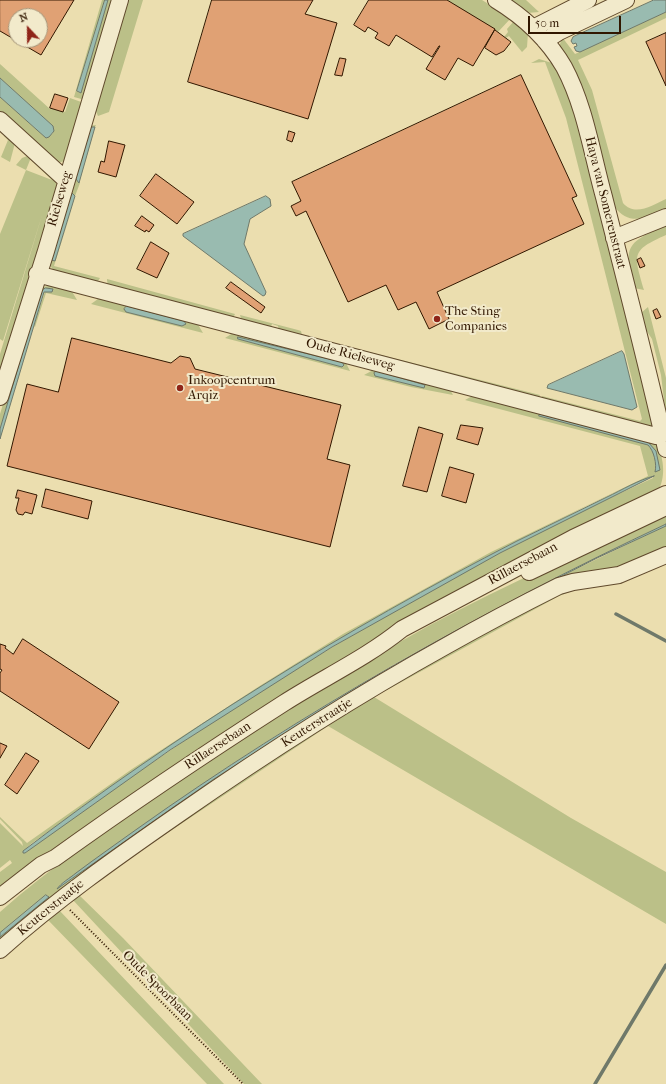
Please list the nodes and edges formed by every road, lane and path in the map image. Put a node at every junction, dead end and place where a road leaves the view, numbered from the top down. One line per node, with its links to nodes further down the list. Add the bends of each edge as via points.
1 (120, 0): 8 (street, Rielseweg)
2 (496, 0): 5 (street, Haya van Somerenstraat)
3 (588, 0): 5 (street)
4 (626, 0): 6 (street, via 558,32)
5 (533, 28): 6 (street, Haya van Somerenstraat)
6 (545, 41): 10 (street, Haya van Somerenstraat, via 563,67 576,96)
7 (0, 120): 8 (street)
8 (66, 180): 11 (street, Rielseweg)
9 (666, 217): 10 (street)
10 (614, 238): 13 (street, Haya van Somerenstraat)
11 (37, 274): 12 (street, Rielseweg); 13 (street, Oude Rielseweg)
12 (0, 397)
13 (665, 439)
14 (666, 494): 17 (street, Rillaersebaan, via 504,573 402,629)
15 (666, 507): 17 (street, Rillaersebaan, via 459,606 406,635)
16 (666, 555): 20 (street, Keuterstraatje, via 619,575 559,586 445,646 292,738)
17 (386, 642): 18 (street, Rillaersebaan, via 210,750)
18 (55, 858): 19 (street, Rillaersebaan, via 41,865); 21 (street, Rillaersebaan, via 45,870)
19 (0, 897)
20 (60, 899): 22 (street, Keuterstraatje); 23 (path, Oude Spoorbaan)
21 (0, 907)
22 (0, 950)
23 (243, 1084)

